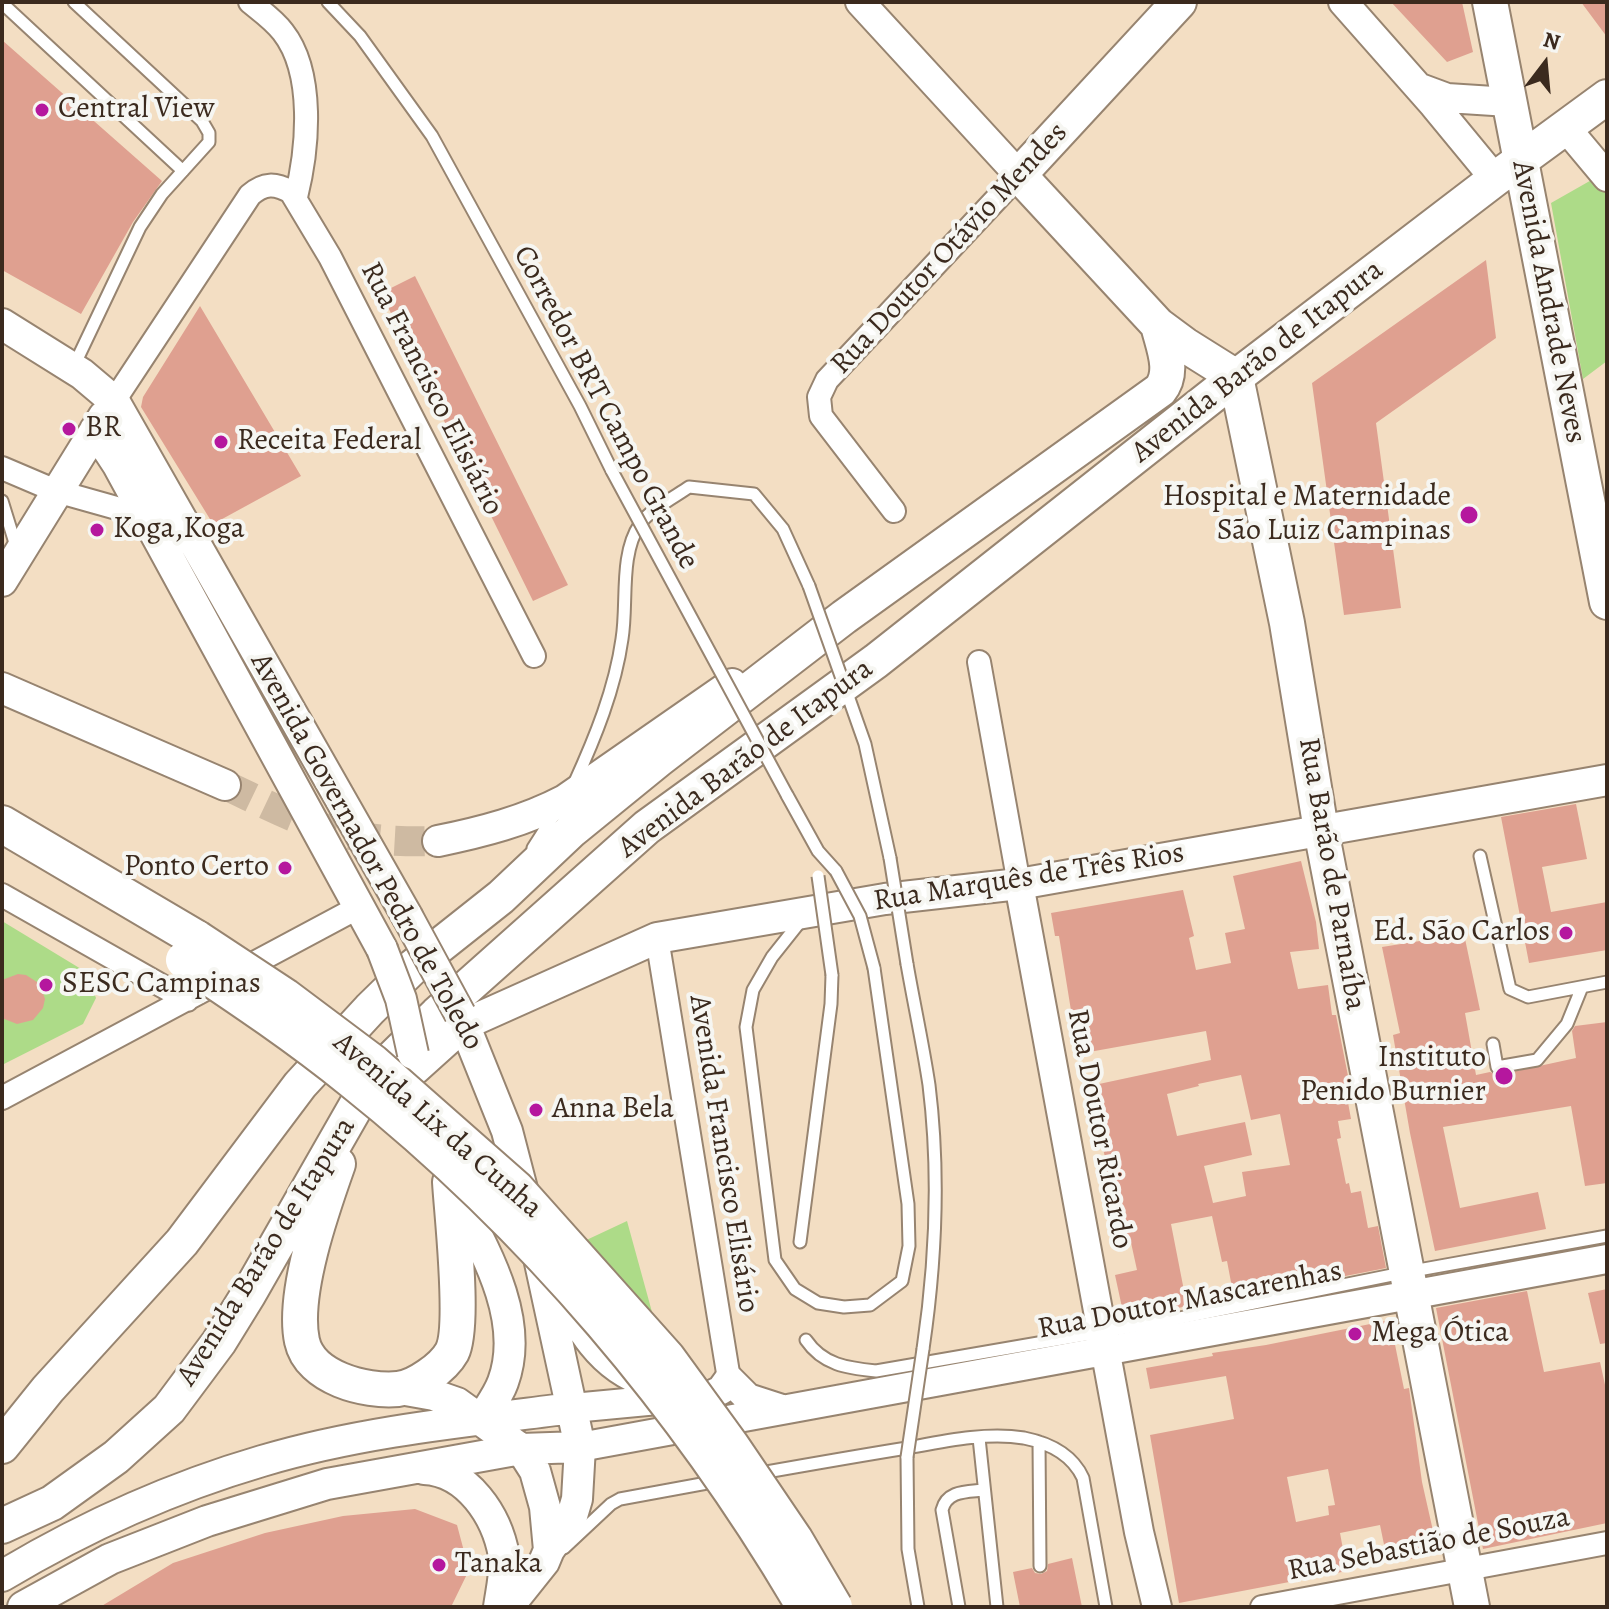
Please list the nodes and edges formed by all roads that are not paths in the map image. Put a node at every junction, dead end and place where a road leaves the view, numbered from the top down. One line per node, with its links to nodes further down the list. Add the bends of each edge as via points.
1 (74, 2): 14 (lane, via 207,128 209,142)
2 (250, 2): 17 (street, via 282,30 304,79 305,162)
3 (328, 2): 45 (lane, Corredor BRT Campo Grande, bridge, via 360,36 432,136)
4 (860, 2): 15 (street)
5 (1179, 2): 15 (main road, Rua Doutor Otávio Mendes)
6 (1343, 2): 9 (street)
7 (1490, 2): 11 (main road, Avenida Andrade Neves)
8 (2, 3): 14 (lane)
9 (1420, 88): 11 (street, via 1447,98); 13 (street)
10 (1607, 97): 12 (main road, Avenida Barão de Itapura)
11 (1509, 102): 13 (main road, Avenida Andrade Neves)
12 (1566, 128): 13 (main road, Avenida Barão de Itapura); 16 (street)
13 (1508, 170): 21 (main road, Avenida Barão de Itapura); 30 (main road, Avenida Andrade Neves)
14 (183, 171): 20 (lane, via 140,227)
15 (1019, 175): 19 (main road); 27 (street, Rua Doutor Otávio Mendes, via 827,380 819,397 821,416)
16 (1607, 177)
17 (296, 197): 22 (street, via 268,185 250,195); 33 (street, Rua Francisco Elisiário)
18 (2, 324): 20 (main road, Avenida Governador Pedro de Toledo)
19 (1158, 325): 21 (main road); 34 (main road, Avenida Barão de Itapura, via 1168,370 1160,390)
20 (73, 369): 22 (main road, Avenida Governador Pedro de Toledo)
21 (1236, 377): 42 (main road, Rua Barão de Parnaíba, via 1287,623); 60 (main road, Avenida Barão de Itapura, via 876,661 647,827)
22 (114, 401): 23 (main road); 57 (main road, Avenida Governador Pedro de Toledo, bridge)
23 (95, 430): 25 (main road); 28 (main road, Avenida Governador Pedro de Toledo)
24 (2, 468): 25 (street)
25 (56, 491): 28 (street); 29 (main road)
26 (2, 501): 29 (lane)
27 (894, 511)
28 (145, 516): 50 (main road, Avenida Governador Pedro de Toledo)
29 (19, 554): 31 (main road)
30 (1602, 558): 32 (main road, Avenida Andrade Neves)
31 (2, 581)
32 (1607, 602)
33 (534, 656)
34 (789, 661): 40 (main road, via 758,668 738,680); 49 (main road, Avenida Barão de Itapura, via 596,809)
35 (979, 662): 47 (street, Rua Doutor Ricardo)
36 (2, 667): 37 (main road)
37 (16, 693): 39 (main road)
38 (1607, 780): 42 (main road, Rua Marquês de Três Rios)
39 (225, 785)
40 (565, 800): 43 (main road, via 499,826); 49 (lane); 95 (lane, bridge, via 613,685 623,636 627,558 640,523 689,487 754,494 783,529 809,586 865,744 929,1085 935,1252 907,1457 908,1549)
41 (2, 824): 53 (highway, Avenida Lix da Cunha)
42 (1321, 830): 47 (main road, Rua Marquês de Três Rios); 67 (main road, Rua Barão de Parnaíba)
43 (438, 841)
44 (2, 851): 53 (highway, Avenida Lix da Cunha)
45 (818, 851): 51 (lane, Corredor BRT Campo Grande, bridge, via 836,871 860,916 874,968 908,1204 909,1246 902,1281 870,1305 818,1303 795,1289 775,1260 746,1027 753,990); 65 (lane, Corredor BRT Campo Grande, bridge, via 831,1004)
46 (1480, 856): 55 (lane, via 1510,989 1528,997)
47 (1019, 884): 51 (main road, Rua Marquês de Três Rios, via 885,899); 69 (street, Rua Doutor Ricardo)
48 (2, 895): 56 (street)
49 (501, 897): 71 (main road, Avenida Barão de Itapura, via 414,966 310,1074 182,1242)
50 (359, 907): 56 (street); 59 (main road, Avenida Governador Pedro de Toledo, bridge, via 401,999)
51 (806, 915): 52 (main road, Rua Marquês de Três Rios)
52 (657, 938): 57 (main road, Rua Marquês de Três Rios); 70 (street, Avenida Francisco Elisário)
53 (191, 949): 93 (highway, Avenida Lix da Cunha, bridge, via 426,1142 595,1312 726,1483); 94 (highway, Avenida Lix da Cunha, bridge, via 285,997 373,1063 516,1189 667,1358 794,1539)
54 (1607, 982): 55 (lane)
55 (1582, 987): 58 (lane, via 1567,1024 1537,1060 1497,1067)
56 (187, 1000): 61 (street)
57 (462, 1019): 59 (main road, Rua Marquês de Três Rios); 63 (main road, Avenida Governador Pedro de Toledo, via 507,1131)
58 (1493, 1044)
59 (414, 1061): 62 (main road, Avenida Governador Pedro de Toledo)
60 (372, 1078): 72 (main road, via 308,1264 300,1323 303,1345 321,1368 363,1387); 85 (main road, Avenida Barão de Itapura, via 248,1295 169,1409 116,1457 52,1503)
61 (2, 1098)
62 (450, 1182): 72 (main road, via 457,1332 443,1363); 76 (main road, Avenida Governador Pedro de Toledo, via 491,1269 509,1336 503,1380)
63 (534, 1235): 73 (main road, via 579,1328 599,1352 628,1376); 74 (main road, Avenida Governador Pedro de Toledo)
64 (1607, 1236): 67 (lane)
65 (800, 1242)
66 (1607, 1259): 67 (street, Rua Doutor Mascarenhas)
67 (1409, 1283): 69 (street, Rua Doutor Mascarenhas); 88 (main road, Rua Barão de Parnaíba)
68 (806, 1340): 69 (lane, via 816,1354 841,1367 876,1371)
69 (1104, 1341): 75 (street, Rua Doutor Mascarenhas); 99 (street, Rua Doutor Ricardo)
70 (729, 1379): 73 (street, via 716,1393); 75 (street, via 748,1398)
71 (48, 1389): 77 (main road); 80 (main road)
72 (400, 1389): 76 (main road, via 447,1399)
73 (693, 1396): 74 (street)
74 (573, 1408): 76 (main road); 81 (main road, Avenida Governador Pedro de Toledo)
75 (787, 1410): 81 (street, Rua Doutor Mascarenhas)
76 (481, 1420): 82 (main road); 89 (main road, via 262,1461 147,1501 61,1540)
77 (2, 1424)
78 (979, 1438): 79 (lane); 84 (lane); 90 (lane, via 634,1495 611,1504)
79 (1039, 1442): 87 (lane); 98 (lane, via 1068,1455 1083,1478)
80 (2, 1446)
81 (580, 1447): 82 (main road); 90 (main road, Avenida Governador Pedro de Toledo, via 574,1507)
82 (521, 1449): 83 (main road); 90 (main road, via 540,1486)
83 (422, 1468): 91 (main road, via 327,1484 207,1521 110,1559); 92 (main road, via 439,1469 482,1502 504,1558)
84 (984, 1490): 96 (lane, via 953,1494 942,1510); 97 (lane)
85 (2, 1526)
86 (1607, 1543): 88 (street, Rua Sebastião de Souza)
87 (1040, 1566)
88 (1465, 1569): 100 (street, Rua Sebastião de Souza); 101 (main road, Rua Barão de Parnaíba)
89 (2, 1576)
90 (534, 1576)
91 (23, 1607)
92 (499, 1607)
93 (805, 1607)
94 (834, 1607)
95 (918, 1607)
96 (959, 1607)
97 (997, 1607)
98 (1106, 1607)
99 (1157, 1607)
100 (1262, 1607)
101 (1472, 1607)

